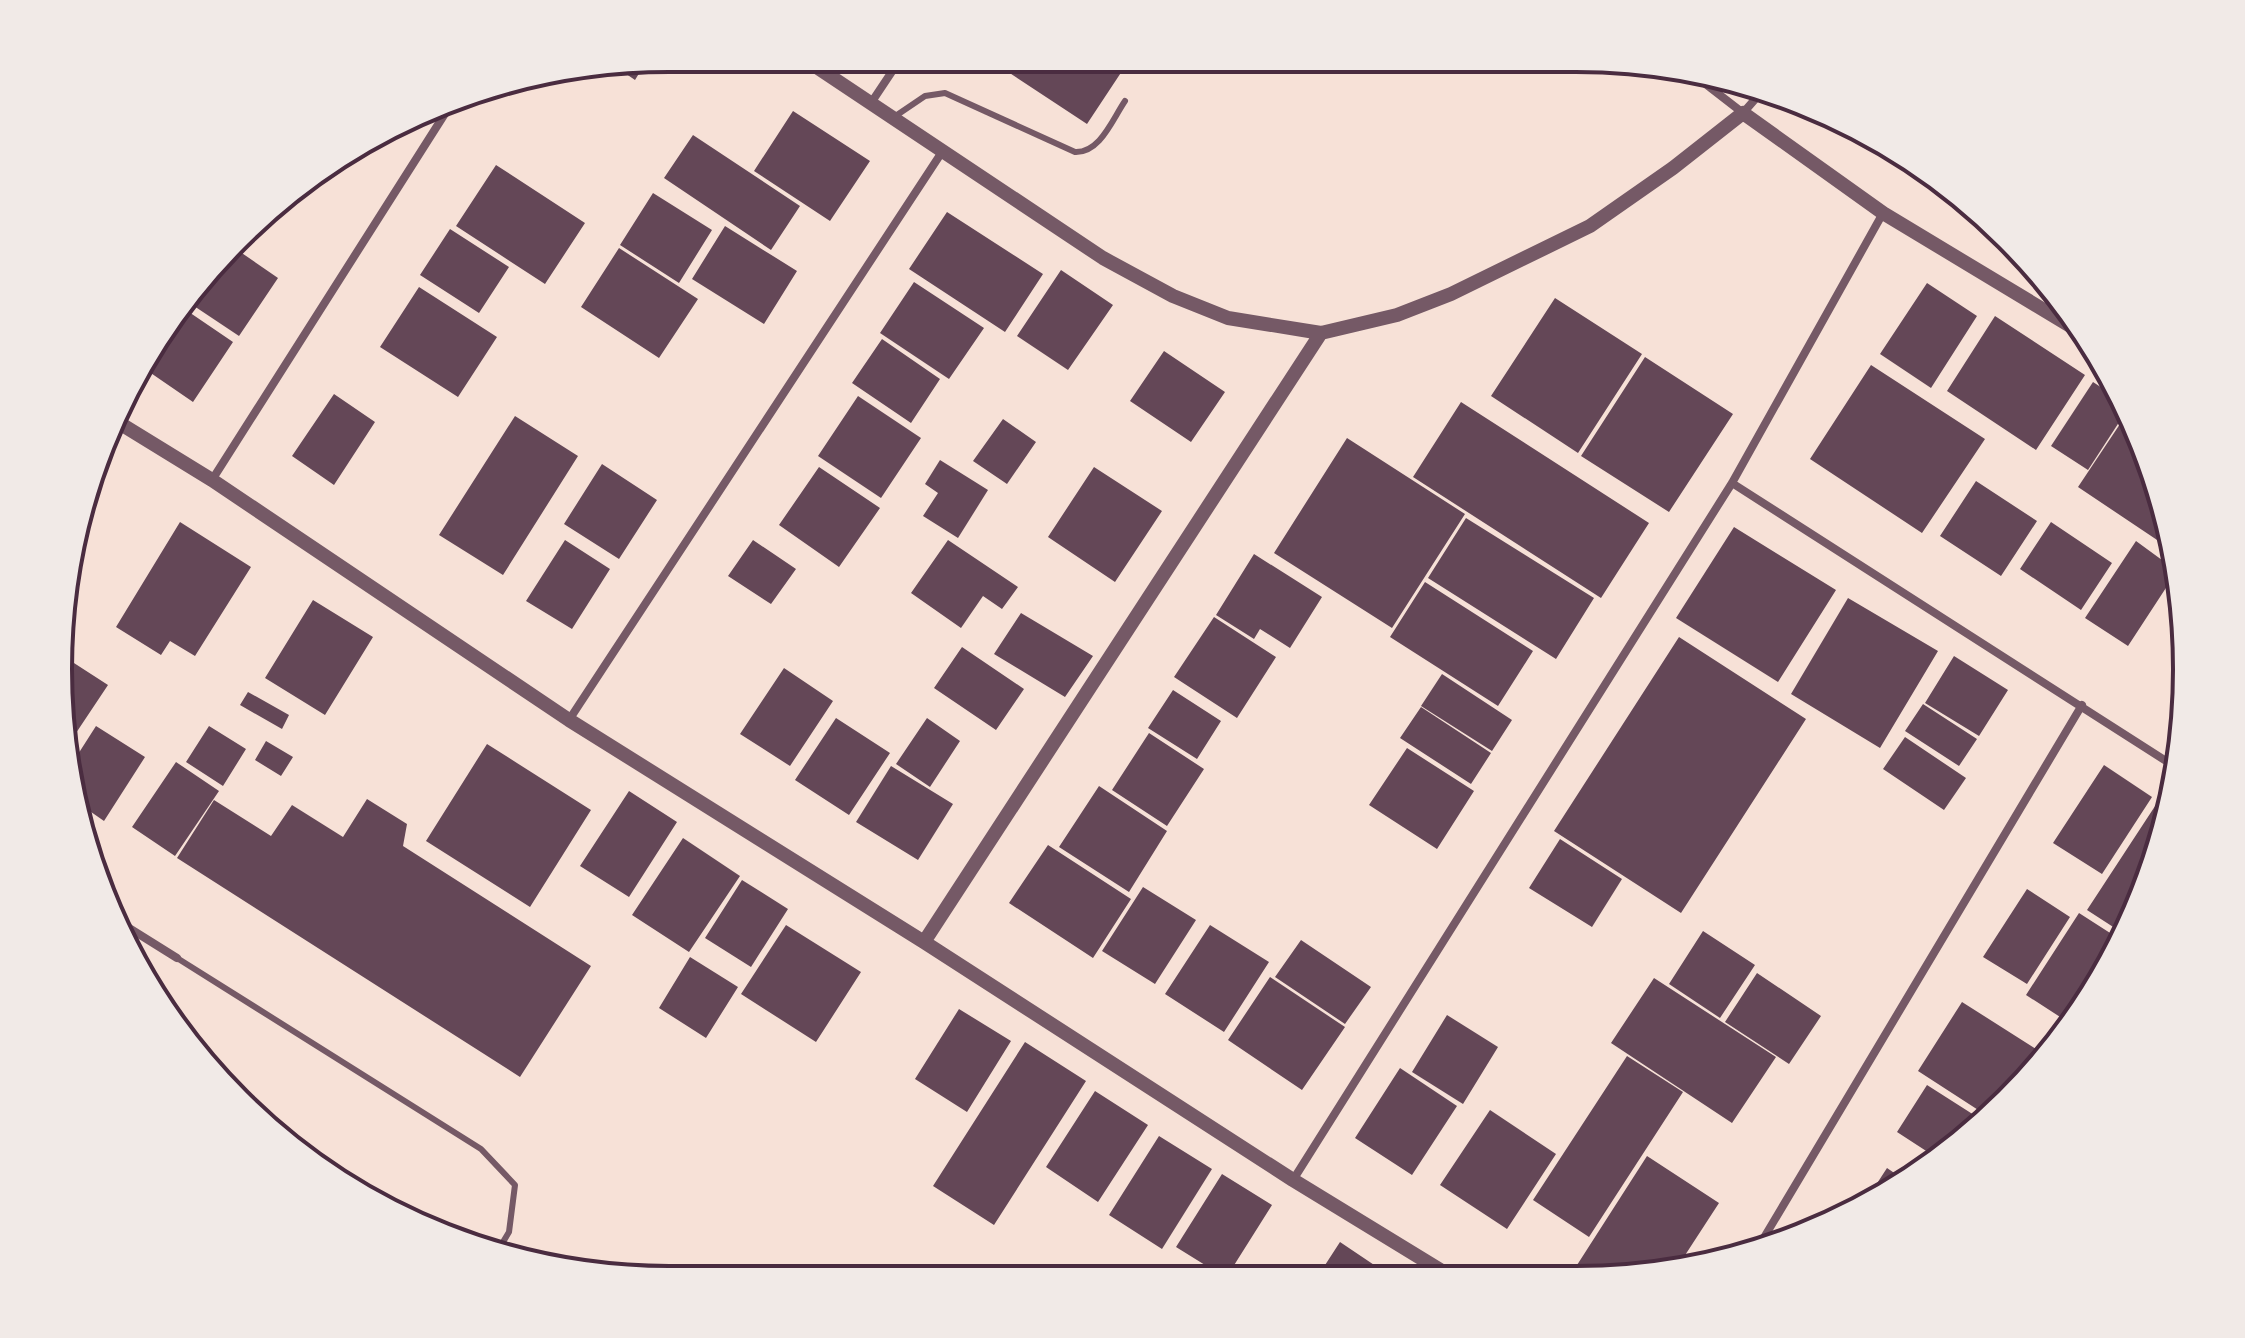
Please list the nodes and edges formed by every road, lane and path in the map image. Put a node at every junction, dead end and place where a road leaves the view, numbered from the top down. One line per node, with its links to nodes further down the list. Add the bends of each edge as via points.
1 (824, 72): 6 (street)
2 (892, 72): 6 (street)
3 (1710, 87): 7 (street)
4 (1755, 100): 7 (street)
5 (1125, 101): 9 (lane, via 1086,152 1075,152 945,93 925,96)
6 (871, 103): 9 (street)
7 (1743, 113): 11 (street); 13 (street, via 1590,226 1411,310)
8 (443, 116): 15 (street)
9 (892, 118): 10 (street)
10 (942, 152): 13 (street, via 1103,258 1173,296 1228,318); 18 (street)
11 (1883, 213): 12 (street); 16 (street)
12 (2060, 319)
13 (1321, 333): 21 (street)
14 (124, 426): 15 (street)
15 (212, 480): 18 (street)
16 (1732, 483): 17 (street); 23 (street)
17 (2082, 705): 19 (street); 24 (street)
18 (569, 720): 21 (street)
19 (2166, 761)
20 (133, 930): 22 (street)
21 (924, 942): 23 (street)
22 (177, 958): 25 (lane, via 481,1149 515,1185)
23 (1293, 1180): 26 (street)
24 (1766, 1235)
25 (503, 1242)
26 (1434, 1266)

